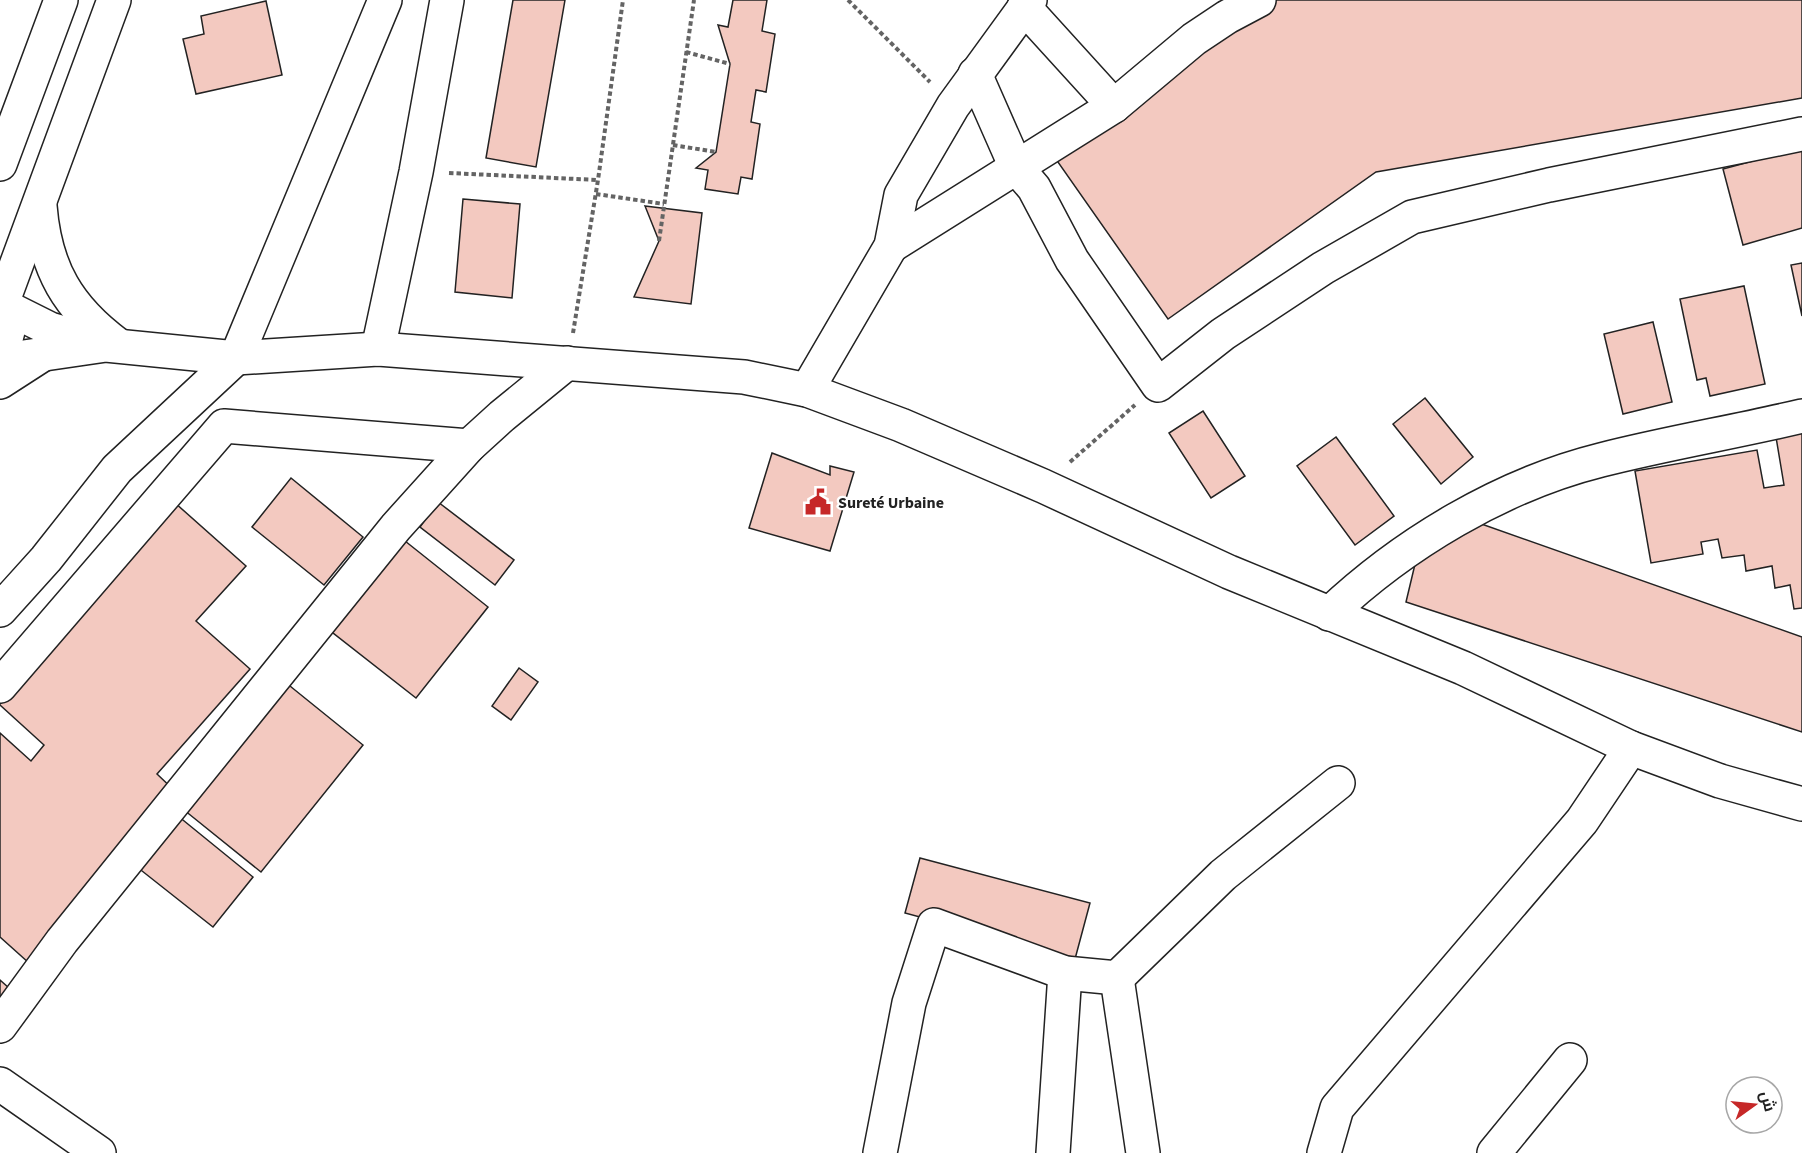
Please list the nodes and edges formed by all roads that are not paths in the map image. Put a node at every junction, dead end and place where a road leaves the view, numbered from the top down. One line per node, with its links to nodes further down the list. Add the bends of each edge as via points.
1 (61, 0): 10 (street)
2 (114, 0): 12 (street)
3 (385, 0): 19 (street)
4 (447, 0): 16 (street)
5 (1259, 0): 8 (street, via 1194,39)
6 (1027, 3): 7 (street); 8 (street)
7 (975, 74): 11 (street); 13 (street, via 901,195)
8 (1114, 106): 11 (street)
9 (1802, 134): 11 (street, via 1412,217 1224,334 1158,385 1072,260 1035,188)
10 (0, 164)
11 (1016, 167): 13 (street)
12 (39, 206): 14 (street); 15 (street, via 44,242 61,285 76,309)
13 (891, 246): 23 (street)
14 (3, 302): 15 (street, via 50,329); 17 (street, via 8,333)
15 (112, 345): 18 (street); 19 (street)
16 (378, 349): 19 (street); 21 (street)
17 (0, 350)
18 (45, 353): 20 (street); 22 (street)
19 (236, 358): 26 (street, via 117,469)
20 (0, 361)
21 (567, 363): 23 (street, via 744,377); 25 (street)
22 (0, 382)
23 (807, 390): 27 (street, via 901,425)
24 (1802, 416): 27 (street, via 1599,460 1544,478 1470,512 1402,555)
25 (469, 446): 28 (street, via 224,426); 34 (street, via 396,527 62,941)
26 (0, 610)
27 (1329, 614): 29 (street, via 1463,668)
28 (0, 686)
29 (1631, 748): 31 (street, via 1719,781); 41 (street, via 1582,821 1337,1108)
30 (1338, 783): 33 (street, via 1223,875)
31 (1802, 804)
32 (1065, 973): 33 (street); 38 (street, via 934,925 909,1003); 39 (street)
33 (1117, 978): 40 (street)
34 (0, 1026)
35 (1570, 1060): 42 (street)
36 (0, 1084): 37 (street)
37 (99, 1153)
38 (880, 1153)
39 (1053, 1153)
40 (1143, 1153)
41 (1324, 1153)
42 (1494, 1153)

